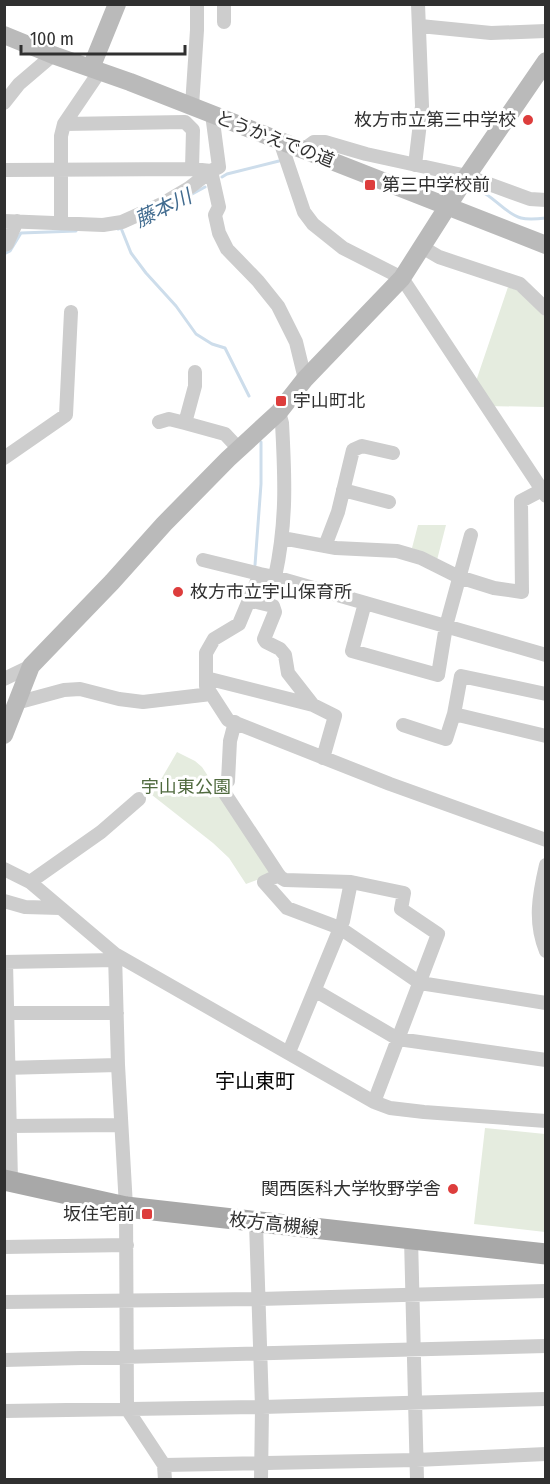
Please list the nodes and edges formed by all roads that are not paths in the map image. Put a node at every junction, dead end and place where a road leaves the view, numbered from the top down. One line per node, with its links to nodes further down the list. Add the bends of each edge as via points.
1 (117, 4): 11 (street)
2 (197, 4): 13 (street)
3 (224, 4): 5 (street)
4 (418, 4): 6 (street)
5 (224, 22)
6 (420, 26): 7 (street, via 490,33); 18 (street, via 422,106)
7 (546, 31)
8 (4, 35): 9 (street, とうかえでの道)
9 (52, 55): 11 (street, とうかえでの道); 12 (street)
10 (546, 61): 23 (street)
11 (96, 70): 13 (street, とうかえでの道); 15 (street)
12 (4, 103)
13 (192, 106): 14 (street, とうかえでの道)
14 (212, 114): 16 (street, とうかえでの道); 22 (street, via 219,167)
15 (64, 124): 19 (street, via 185,122 193,130); 21 (street)
16 (280, 141): 17 (street, とうかえでの道); 31 (street, via 304,212 313,224 343,248)
17 (303, 150): 18 (street, via 314,142 325,142); 25 (street, とうかえでの道)
18 (415, 165): 23 (street)
19 (192, 169): 21 (street); 22 (street)
20 (4, 170): 21 (street)
21 (61, 170): 27 (street)
22 (211, 171): 27 (street, via 162,204 122,222); 35 (street, via 219,207 215,215 219,233 227,249 278,306 296,342)
23 (467, 176): 24 (street, via 530,199); 25 (street)
24 (546, 200)
25 (447, 208): 29 (street, とうかえでの道); 30 (street)
26 (11, 221): 27 (street); 28 (street)
27 (61, 223)
28 (4, 245)
29 (546, 245)
30 (422, 247): 31 (street); 32 (street, via 439,257 520,284)
31 (402, 278): 35 (street); 43 (street)
32 (546, 309)
33 (71, 312): 41 (street, via 66,415)
34 (195, 372): 38 (street)
35 (305, 379): 36 (street)
36 (279, 412): 39 (street); 46 (street, via 285,498)
37 (159, 422): 38 (street, via 169,419)
38 (184, 423): 39 (street, via 225,435)
39 (239, 449): 56 (street)
40 (393, 453): 42 (street, via 357,446)
41 (4, 458)
42 (343, 490): 44 (street); 47 (street)
43 (544, 493): 51 (street, via 521,501 522,592)
44 (389, 502)
45 (471, 535): 51 (street)
46 (282, 538): 47 (street); 50 (street)
47 (326, 546): 51 (street, via 397,551)
48 (203, 560): 49 (street)
49 (260, 574): 50 (street); 52 (street)
50 (275, 577): 53 (street)
51 (459, 577): 54 (street)
52 (249, 600): 57 (street, via 239,624 214,639 206,653); 62 (street, via 273,606 275,612 264,639 285,655 288,673)
53 (365, 603): 54 (street); 54 (street, via 352,651 438,675)
54 (446, 626): 55 (street)
55 (546, 655)
56 (31, 666): 58 (street); 61 (street)
57 (206, 678): 59 (street); 62 (street)
58 (4, 679)
59 (211, 694): 61 (street, via 143,702 80,689); 64 (street, via 228,720)
60 (546, 694): 63 (street, via 461,676)
61 (16, 703): 66 (street)
62 (313, 705): 68 (street, via 335,716)
63 (454, 714): 65 (street, via 446,739); 67 (street)
64 (235, 722): 68 (street); 73 (street, via 228,781 220,786)
65 (403, 725)
66 (4, 735)
67 (546, 736)
68 (323, 758): 70 (street)
69 (140, 800): 74 (street)
70 (546, 840)
71 (546, 865): 79 (street, via 537,922)
72 (4, 869): 74 (street)
73 (279, 874): 75 (street, via 285,880); 78 (street, via 264,882 287,908)
74 (30, 882): 77 (street)
75 (351, 882): 78 (street); 82 (street, via 404,893 401,909 438,934)
76 (4, 901): 77 (street, via 26,907)
77 (60, 908): 80 (street)
78 (340, 927): 82 (street); 83 (street)
79 (546, 951)
80 (116, 957): 81 (street); 85 (street); 88 (street)
81 (5, 962): 86 (street)
82 (420, 983): 84 (street); 87 (street)
83 (316, 991): 87 (street); 88 (street)
84 (546, 1003)
85 (117, 1012): 86 (street); 90 (street)
86 (7, 1013): 91 (street)
87 (398, 1039): 89 (street); 92 (street)
88 (289, 1052): 92 (street)
89 (546, 1060)
90 (118, 1065): 91 (street); 94 (street)
91 (6, 1068): 95 (street)
92 (374, 1102): 93 (street, via 413,1111)
93 (546, 1121)
94 (121, 1125): 95 (street); 97 (street)
95 (9, 1126): 96 (street)
96 (8, 1180): 97 (main road, 枚方高槻線)
97 (126, 1207): 98 (main road, 枚方高槻線); 100 (street)
98 (256, 1222): 99 (main road, 枚方高槻線); 105 (street)
99 (411, 1238): 102 (main road, 枚方高槻線); 104 (street)
100 (127, 1245): 101 (street); 106 (street)
101 (4, 1248)
102 (546, 1254)
103 (546, 1291): 104 (street)
104 (412, 1295): 105 (street); 109 (street)
105 (259, 1299): 106 (street); 110 (street)
106 (126, 1301): 107 (street); 111 (street)
107 (4, 1302)
108 (546, 1346): 109 (street)
109 (413, 1350): 110 (street); 114 (street)
110 (260, 1352): 111 (street); 115 (street)
111 (127, 1356): 112 (street); 116 (street)
112 (4, 1360)
113 (546, 1400): 114 (street)
114 (414, 1403): 115 (street); 119 (street)
115 (262, 1407): 116 (street); 120 (street)
116 (127, 1409): 117 (street); 121 (street)
117 (4, 1410)
118 (546, 1454): 119 (street)
119 (416, 1460): 120 (street); 123 (street)
120 (261, 1462): 121 (street); 122 (street)
121 (164, 1472)
122 (261, 1479)
123 (417, 1479)

